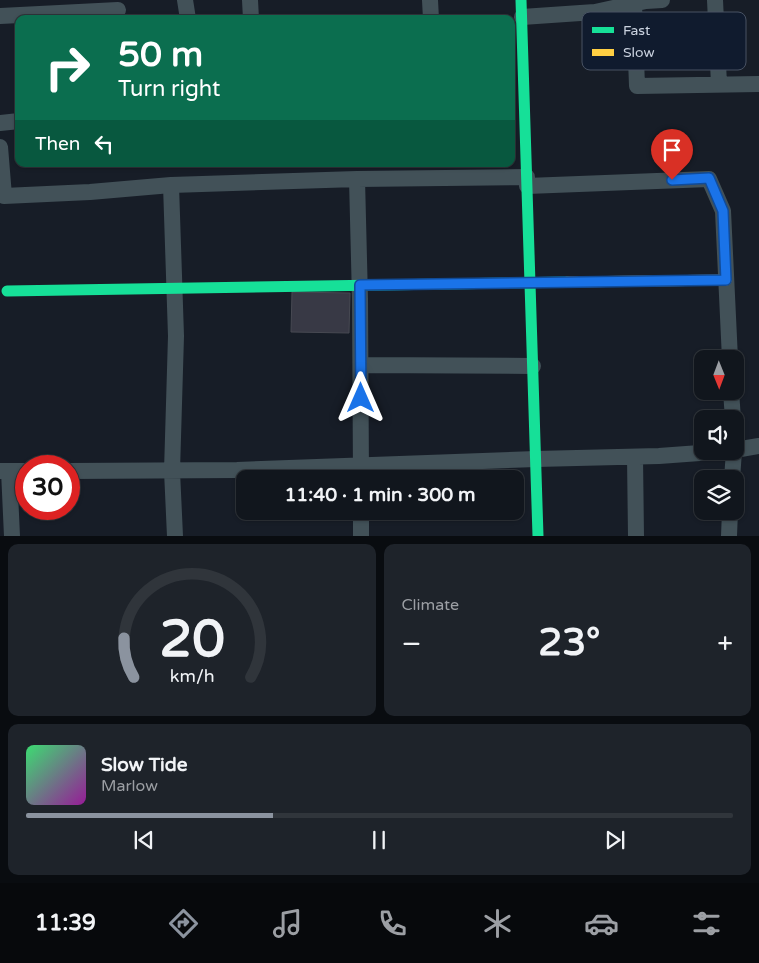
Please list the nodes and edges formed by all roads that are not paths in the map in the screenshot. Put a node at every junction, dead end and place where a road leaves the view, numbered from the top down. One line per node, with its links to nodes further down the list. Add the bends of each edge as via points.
1 (184, 0): 13 (street)
2 (250, 0): 14 (street)
3 (430, 0): 15 (street)
4 (521, 0): 17 (street)
5 (662, 0): 6 (street)
6 (634, 4): 8 (street); 9 (street)
7 (117, 9): 12 (street)
8 (595, 12)
9 (634, 12)
10 (582, 13): 17 (street)
11 (15, 15): 16 (street)
12 (17, 15)
13 (187, 15)
14 (251, 15)
15 (431, 15)
16 (0, 16)
17 (522, 17): 22 (street)
18 (636, 70): 20 (street, via 637,86)
19 (718, 70): 20 (street)
20 (719, 84): 21 (street)
21 (759, 84)
22 (518, 115): 28 (street)
23 (15, 121): 24 (street)
24 (0, 123)
25 (0, 147): 29 (street, via 4,196)
26 (448, 171): 27 (street); 28 (street)
27 (357, 179): 29 (street); 32 (street)
28 (527, 182): 30 (street, via 709,178 723,211); 31 (street)
29 (171, 185): 33 (street)
30 (726, 280): 31 (street); 35 (street)
31 (530, 282): 32 (street); 37 (street)
32 (360, 285): 33 (street); 36 (street)
33 (174, 288): 34 (street); 48 (street, via 176,336)
34 (7, 291)
35 (730, 350)
36 (360, 365): 37 (street); 44 (street)
37 (533, 366): 42 (street)
38 (759, 446): 39 (street)
39 (744, 449)
40 (694, 453): 41 (street)
41 (635, 456): 42 (street); 55 (street)
42 (536, 459): 45 (street); 54 (street)
43 (236, 470): 48 (street)
44 (361, 470)
45 (388, 470)
46 (5, 471): 51 (street)
47 (80, 471): 48 (street)
48 (172, 471): 52 (street)
49 (361, 520): 53 (street)
50 (730, 520): 56 (street)
51 (12, 536)
52 (175, 536)
53 (361, 536)
54 (538, 536)
55 (636, 536)
56 (729, 536)

